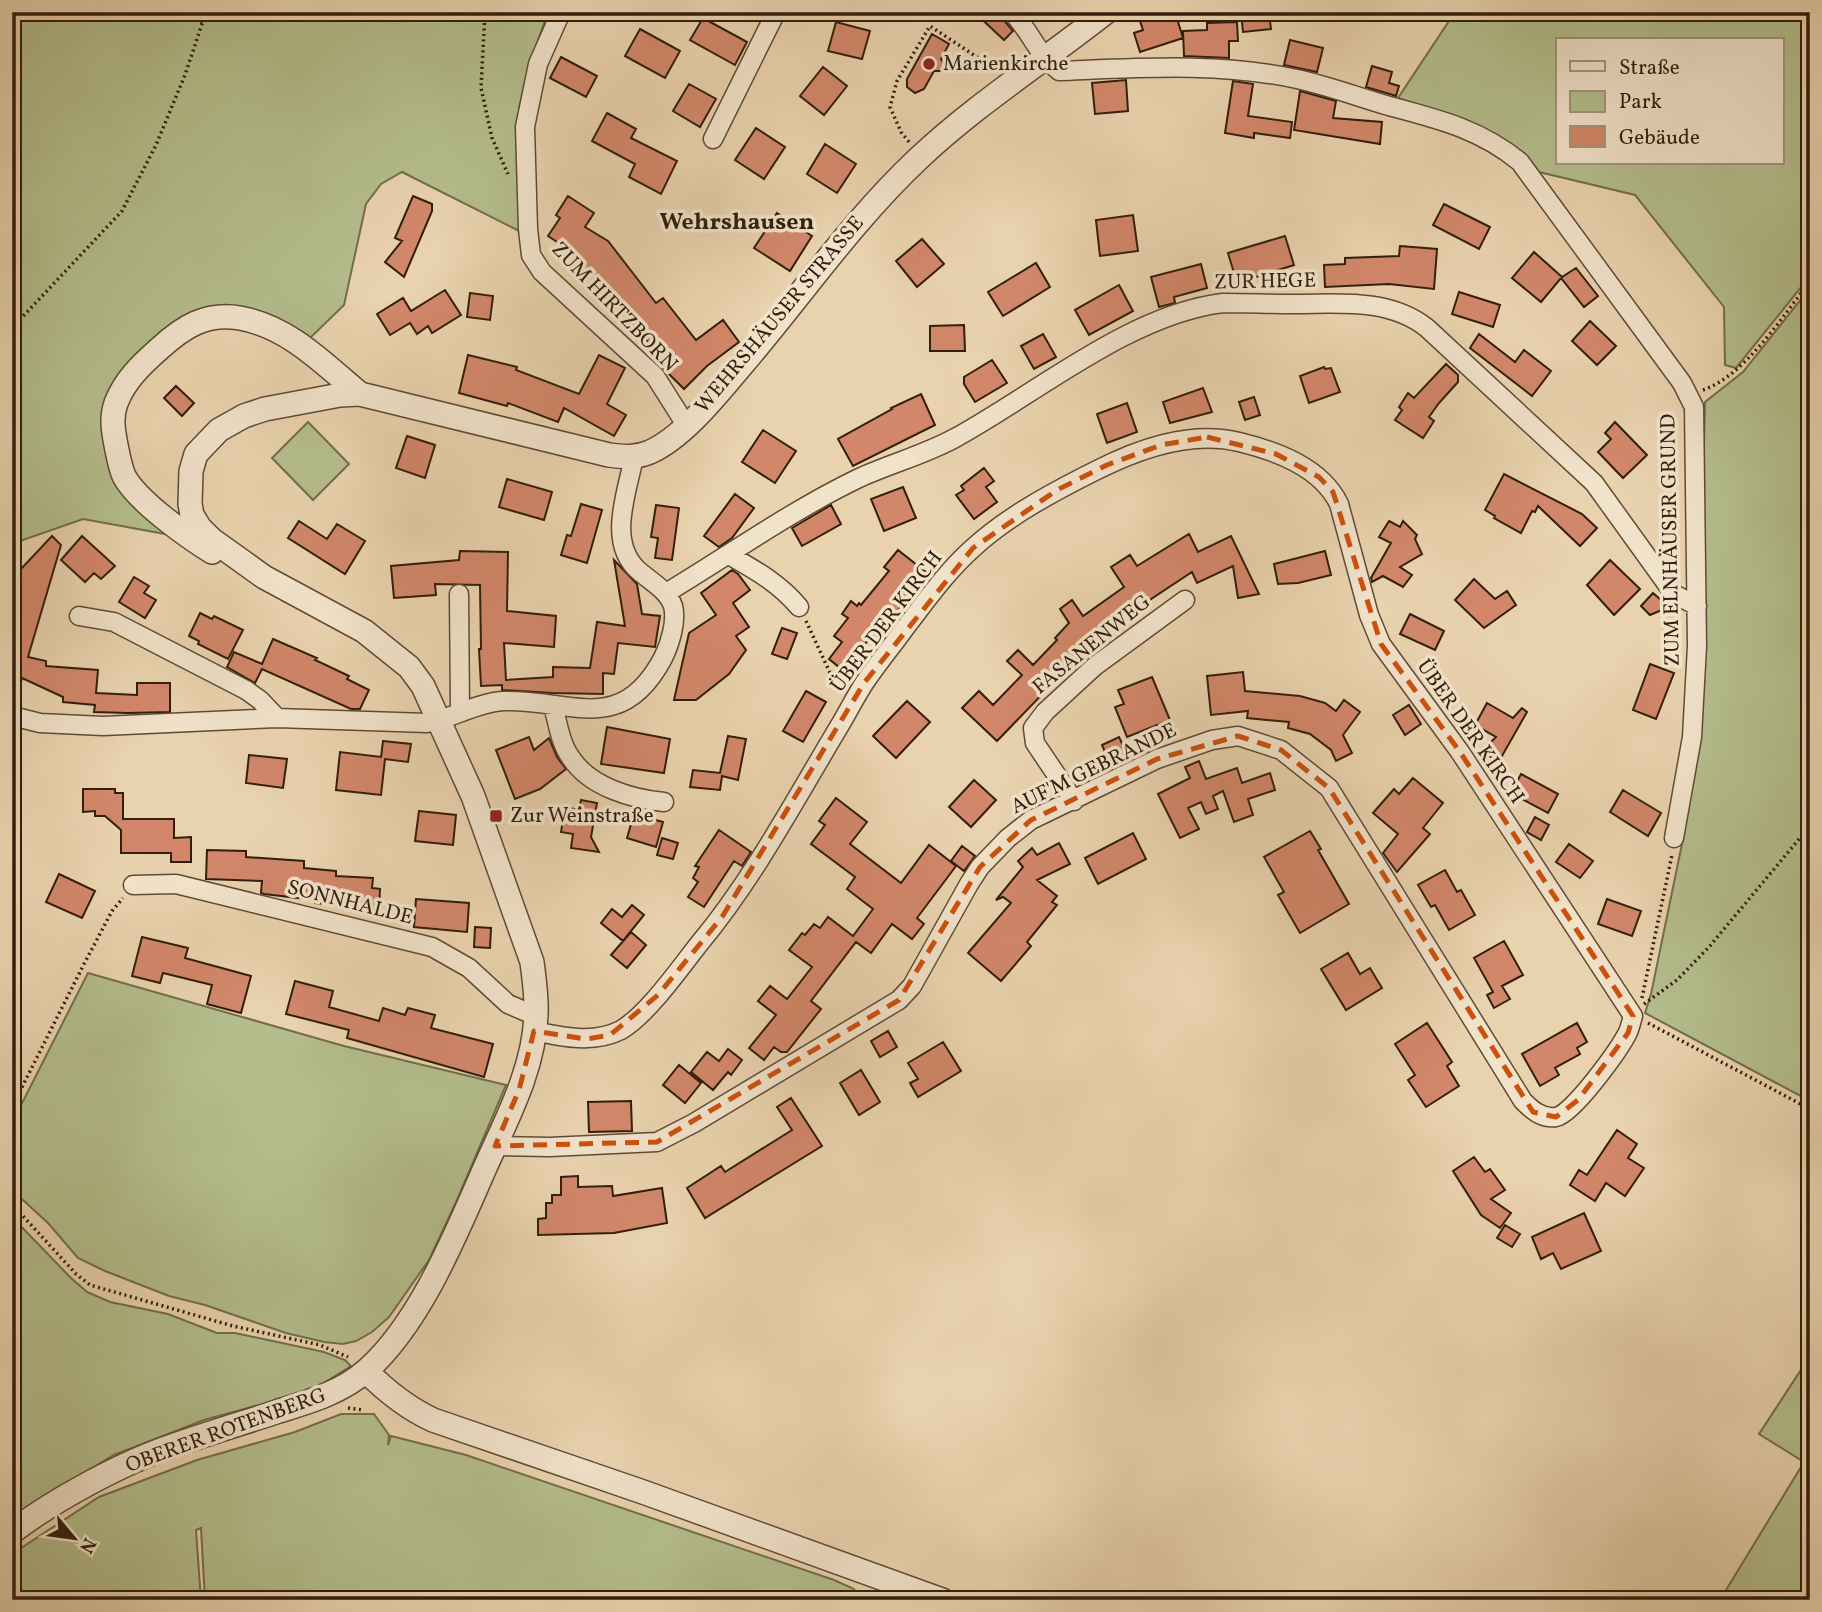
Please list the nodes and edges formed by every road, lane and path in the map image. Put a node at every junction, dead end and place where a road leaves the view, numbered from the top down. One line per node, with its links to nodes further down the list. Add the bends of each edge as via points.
1 (181, 12): 8 (path)
2 (206, 12): 8 (path)
3 (485, 12): 13 (path, via 481,88)
4 (561, 12): 18 (street, ZUM HIRTZBORN, via 538,64 526,127 531,255 542,272 655,376)
5 (776, 12): 11 (street)
6 (1012, 12): 9 (street)
7 (1106, 12): 9 (street, WEHRSHÄUSER STRASSE)
8 (203, 23): 15 (path, via 156,145 122,211)
9 (1044, 60): 10 (street, WEHRSHÄUSER STRASSE); 17 (street, ZUM ELNHÄUSER GRUND, via 1059,71 1236,70 1295,79 1458,125 1491,142 1520,162)
10 (1014, 82): 12 (street, WEHRSHÄUSER STRASSE); 12 (path, via 930,26 897,80 890,107 901,132)
11 (713, 139)
12 (921, 156): 18 (street, WEHRSHÄUSER STRASSE, via 870,208 760,344)
13 (500, 159)
14 (1810, 282): 17 (path, via 1739,369 1715,386)
15 (12, 328)
16 (360, 394): 19 (street, via 575,448); 21 (street, via 255,412 219,430 196,454 189,488 192,515 211,539); 21 (street, via 288,334 225,317 180,329 125,385 116,404 113,428 130,486 184,535 238,568)
17 (1688, 396): 25 (street, ZUM ELNHÄUSER GRUND, via 1694,407 1695,429)
18 (686, 425): 19 (street, WEHRSHÄUSER STRASSE, via 658,447)
19 (634, 457): 22 (street, via 625,491 623,546 631,563)
20 (729, 555): 22 (street, ZUR HEGE); 25 (street, ZUR HEGE, via 858,478 953,439 1136,329 1223,303 1352,303 1394,311 1427,328 1594,483 1674,594); 26 (street, via 772,580)
21 (264, 577): 31 (street, via 364,631 409,667)
22 (666, 593): 28 (street, via 674,624 666,653 646,683 611,708)
23 (459, 594): 31 (street)
24 (1185, 600): 33 (street, FASANENWEG, via 1095,666 1033,728 1035,743)
25 (1696, 606): 36 (street, ZUM ELNHÄUSER GRUND, via 1692,737)
26 (799, 607): 29 (path)
27 (79, 616): 32 (street, via 114,622 246,690)
28 (553, 706): 31 (street, via 505,701); 34 (street, via 571,760 585,774 627,795)
29 (848, 711): 38 (street, ÜBER DER KIRCH, via 922,606 972,548 1057,490 1107,465 1188,439 1224,438 1276,454 1319,477 1333,492 1381,644 1460,751); 39 (street, ÜBER DER KIRCH, via 722,917 638,1016 623,1028 586,1039)
30 (12, 716): 32 (street, via 40,723 103,726)
31 (450, 716): 32 (street, via 427,723); 39 (street, via 532,962)
32 (277, 718)
33 (1074, 801): 38 (street, AUF'M GEBRANDE, via 1157,759 1212,740 1237,736 1281,750 1329,788 1523,1101 1544,1116 1556,1117 1578,1100 1628,1033); 42 (street, AUF'M GEBRANDE, via 1031,820 992,853 969,884 912,986 899,1000 694,1123 657,1142)
34 (664, 802)
35 (1810, 826): 38 (path, via 1709,947)
36 (1674, 838): 38 (path, via 1644,993)
37 (133, 885): 39 (street, SONNHALDE, via 176,884 432,947 470,968); 40 (path, via 112,911)
38 (1633, 1016): 41 (path)
39 (535, 1023): 42 (street, via 519,1090)
40 (12, 1107)
41 (1810, 1109)
42 (495, 1146): 44 (street, via 433,1278 393,1341)
43 (12, 1204): 44 (path, via 90,1284 233,1326 320,1345 353,1359)
44 (366, 1371): 47 (street, OBERER ROTENBERG, via 323,1397 133,1462 36,1514); 48 (street, via 414,1411 433,1419)
45 (344, 1408): 46 (path)
46 (363, 1410)
47 (12, 1532)
48 (942, 1600)

